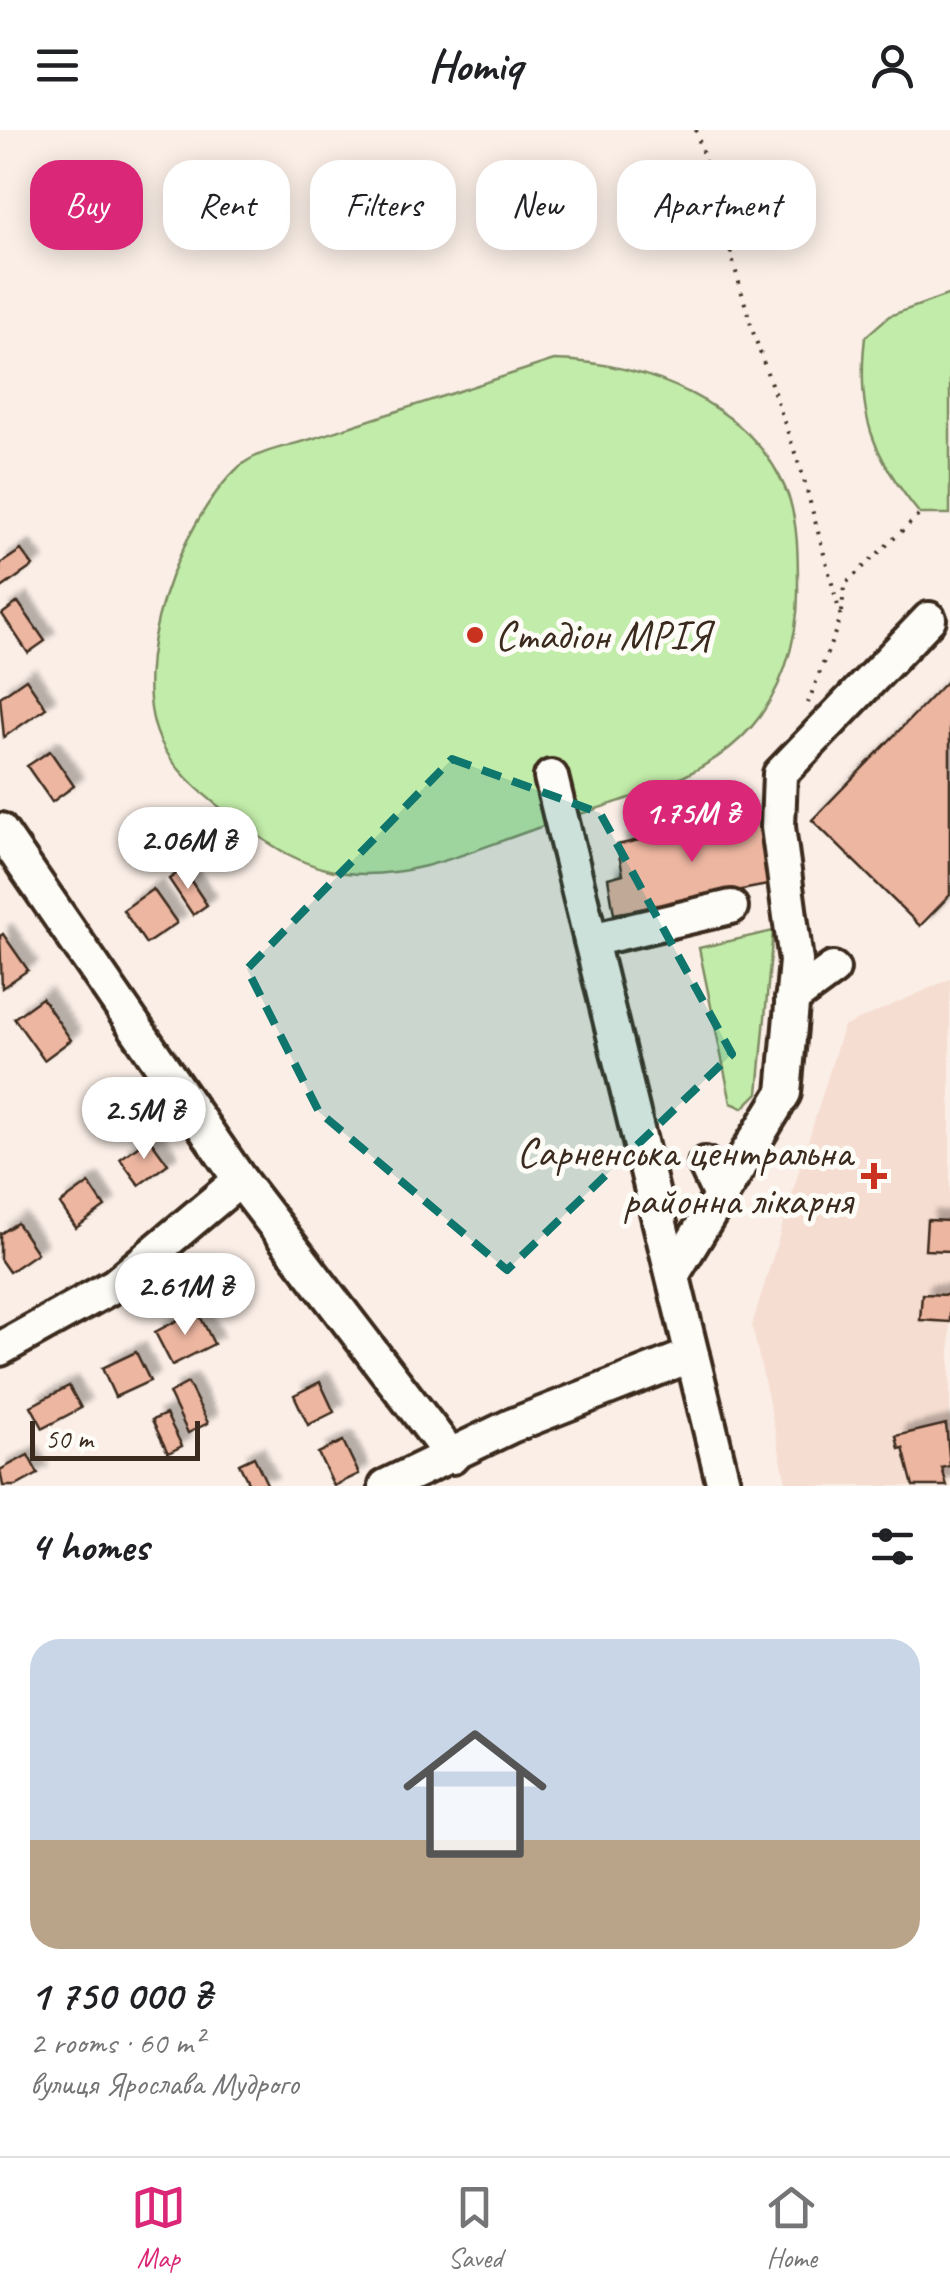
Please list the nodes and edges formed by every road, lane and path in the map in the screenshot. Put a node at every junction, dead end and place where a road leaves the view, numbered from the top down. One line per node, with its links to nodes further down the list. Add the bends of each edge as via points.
1 (696, 130): 3 (path)
2 (920, 514): 3 (path, via 844,585)
3 (841, 616): 5 (path)
4 (929, 619): 11 (street, via 780,774 778,827 796,961)
5 (807, 704)
6 (551, 777): 9 (street)
7 (0, 830): 13 (street)
8 (731, 906): 9 (street)
9 (590, 940): 15 (street)
10 (834, 969): 11 (street)
11 (792, 998): 14 (street, via 784,1093)
12 (705, 1164): 14 (street)
13 (240, 1180): 16 (street, via 115,1285); 18 (street)
14 (720, 1196): 15 (street)
15 (673, 1274): 17 (street)
16 (0, 1348)
17 (692, 1355): 18 (street, via 510,1426); 20 (street)
18 (452, 1457): 19 (street)
19 (386, 1486)
20 (724, 1486)

